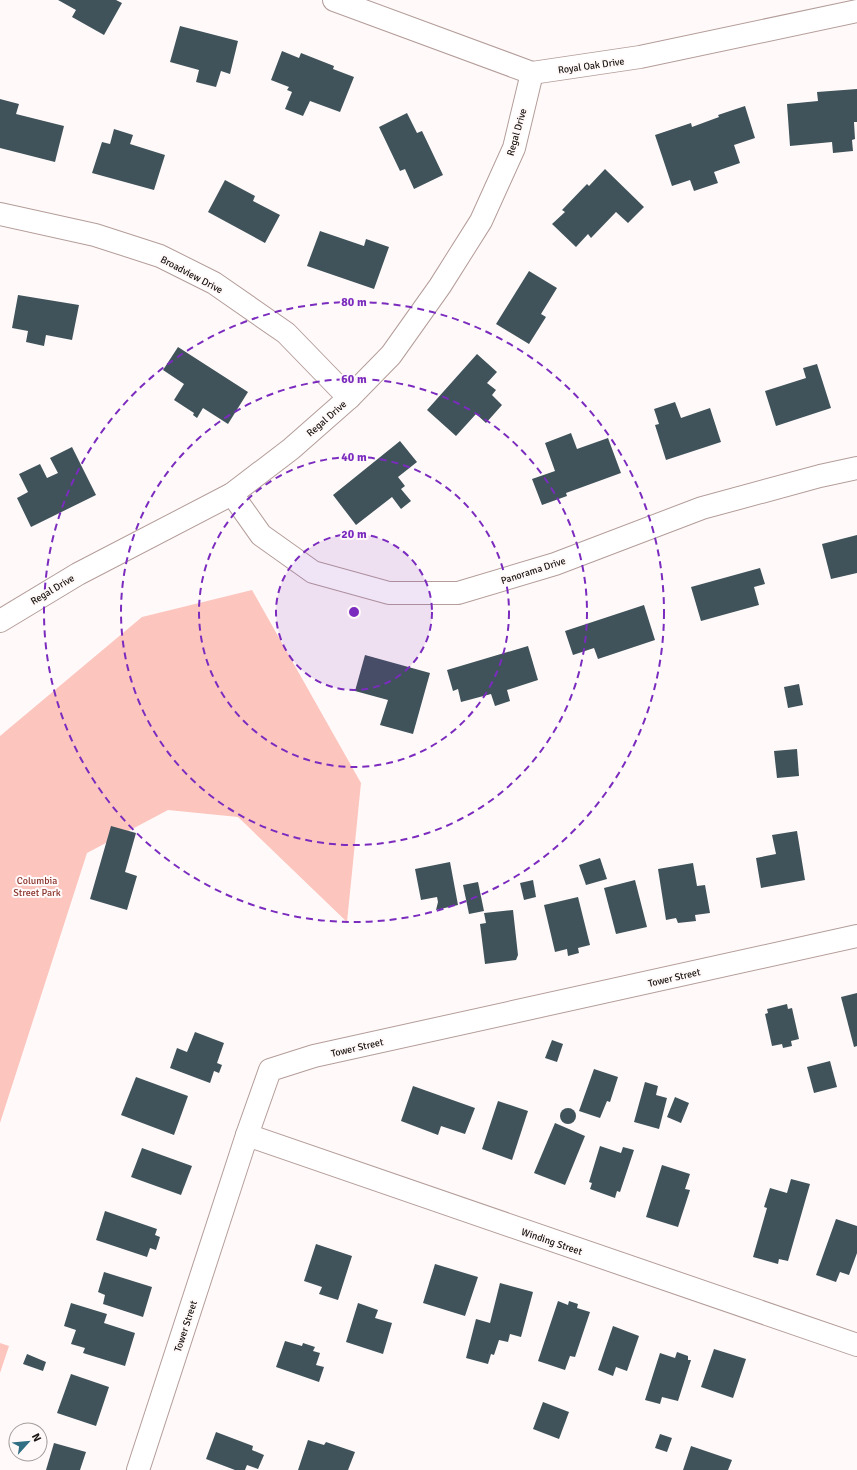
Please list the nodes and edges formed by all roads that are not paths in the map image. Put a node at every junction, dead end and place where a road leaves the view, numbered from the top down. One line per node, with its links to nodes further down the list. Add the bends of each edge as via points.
1 (334, 0): 4 (street, Royal Oak Drive)
2 (813, 9): 3 (street, Royal Oak Drive); 4 (street, Royal Oak Drive, via 640,57)
3 (857, 11)
4 (532, 73): 6 (street, Regal Drive, via 514,148 481,221 440,286 391,355)
5 (0, 214): 6 (street, Broadview Drive, via 95,235 146,251 214,283 286,333)
6 (349, 398): 8 (street, Regal Drive, via 291,449)
7 (857, 468): 8 (street, Panorama Drive, via 702,508 555,564 458,593 389,593 313,572 261,535)
8 (232, 494): 9 (street, Regal Drive, via 78,574)
9 (0, 621)
10 (857, 936): 11 (street, Tower Street, via 322,1055 270,1070)
11 (247, 1135): 12 (street, Winding Street); 13 (street, Tower Street)
12 (857, 1345)
13 (138, 1470)

